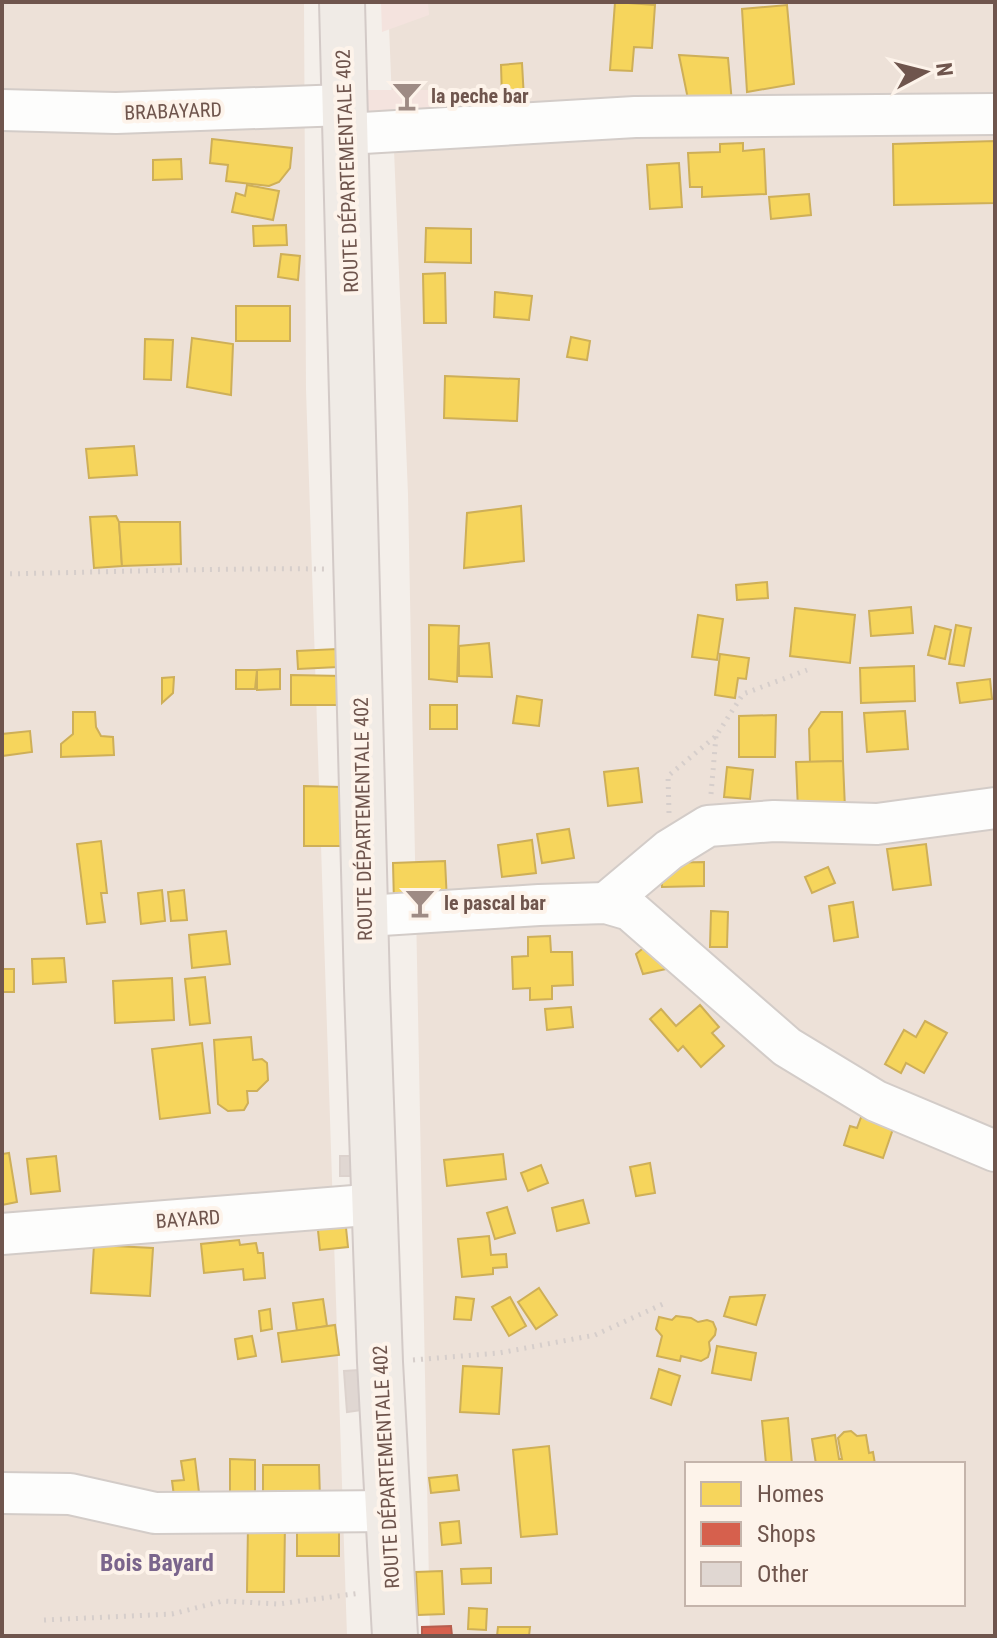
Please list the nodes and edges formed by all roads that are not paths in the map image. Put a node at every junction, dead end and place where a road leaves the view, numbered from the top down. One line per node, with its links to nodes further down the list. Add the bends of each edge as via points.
1 (342, 2): 4 (main road, ROUTE DÉPARTEMENTALE 402)
2 (2, 110): 4 (street, BRABAYARD)
3 (995, 114): 4 (street, BRABAYARD)
4 (346, 119): 7 (main road, ROUTE DÉPARTEMENTALE 402)
5 (995, 808): 6 (street, via 877,824 774,821 708,826 669,850)
6 (606, 903): 7 (street); 8 (street, via 630,910 787,1047 876,1101)
7 (366, 916): 9 (main road, ROUTE DÉPARTEMENTALE 402)
8 (995, 1151)
9 (374, 1201): 10 (street, BAYARD); 12 (main road, ROUTE DÉPARTEMENTALE 402)
10 (2, 1234)
11 (2, 1493): 12 (street, via 70,1494 155,1513)
12 (388, 1511): 13 (main road, ROUTE DÉPARTEMENTALE 402)
13 (395, 1636)

